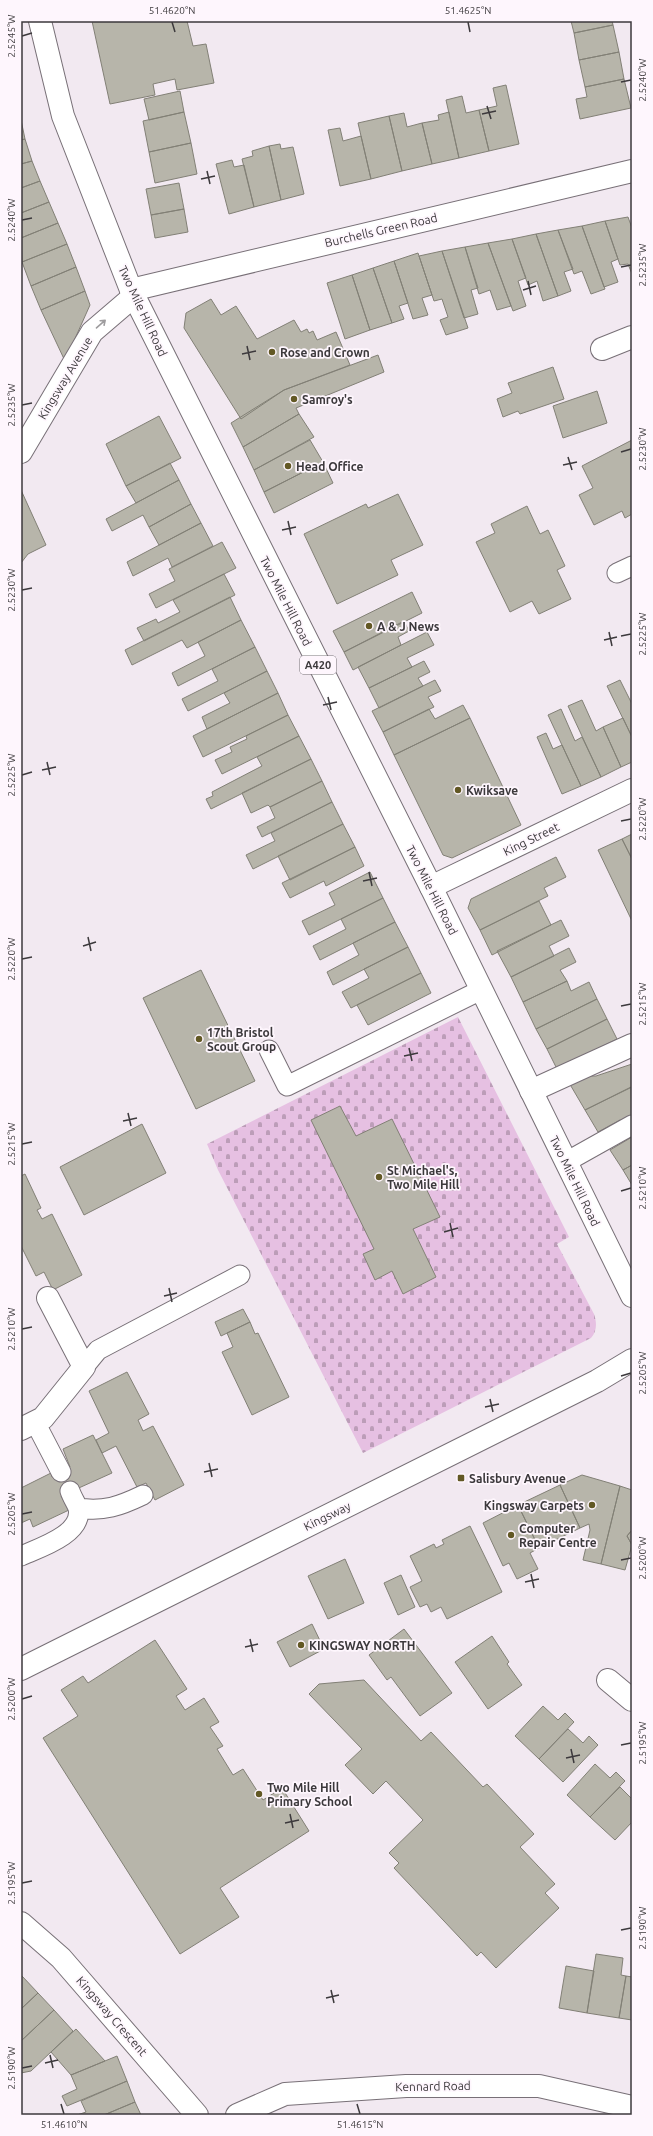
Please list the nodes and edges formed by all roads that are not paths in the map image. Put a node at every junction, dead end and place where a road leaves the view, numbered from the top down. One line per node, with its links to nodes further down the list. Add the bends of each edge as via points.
1 (40, 21): 3 (street, Two Mile Hill Road / A420, via 63,116)
2 (632, 173): 3 (street, Burchells Green Road)
3 (132, 293): 6 (street, Kingsway Avenue, one-way to 3, via 92,332); 8 (street, Two Mile Hill Road / A420)
4 (632, 337): 5 (street)
5 (602, 349)
6 (21, 452)
7 (632, 790): 8 (street, King Street)
8 (431, 887): 9 (street, Two Mile Hill Road / A420)
9 (481, 990): 11 (lane, via 287,1086); 12 (street, Two Mile Hill Road / A420)
10 (632, 1045): 12 (street)
11 (269, 1050)
12 (531, 1091): 14 (street, Two Mile Hill Road / A420)
13 (632, 1125): 14 (lane)
14 (566, 1162): 16 (street, Two Mile Hill Road / A420)
15 (240, 1275): 19 (lane, via 98,1350)
16 (632, 1296)
17 (48, 1298): 19 (street)
18 (632, 1360): 24 (street, Kingsway, via 597,1381)
19 (84, 1367): 20 (street, via 43,1418)
20 (28, 1426): 21 (lane)
21 (60, 1472)
22 (143, 1495): 23 (lane, via 110,1509 90,1510 74,1500 78,1515 75,1526 65,1535)
23 (21, 1556)
24 (21, 1668)
25 (608, 1680): 26 (street)
26 (632, 1700)
27 (21, 1923): 29 (street, Kingsway Crescent, via 61,1958)
28 (632, 2107): 30 (street, Kennard Road, via 539,2086 406,2086 284,2094)
29 (197, 2115)
30 (237, 2115)

